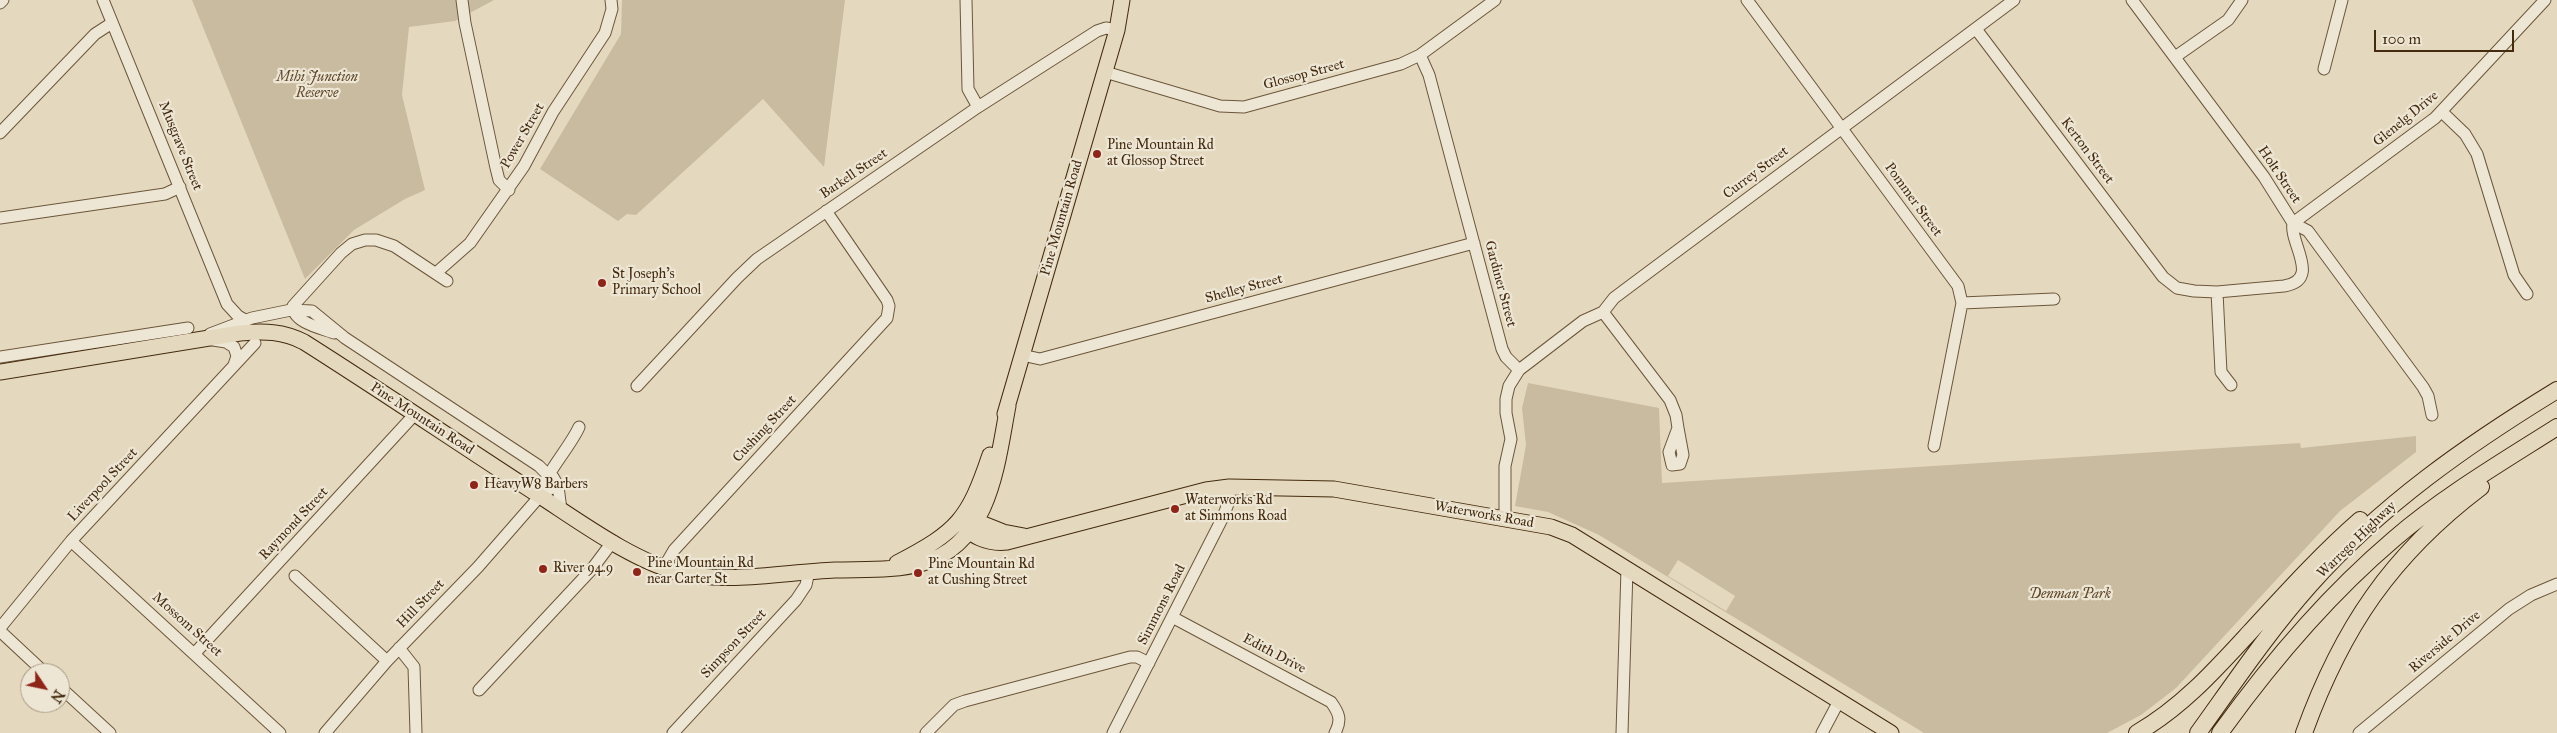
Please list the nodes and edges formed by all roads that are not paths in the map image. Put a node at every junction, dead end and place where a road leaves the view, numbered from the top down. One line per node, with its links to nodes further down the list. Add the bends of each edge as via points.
1 (3, 0): 15 (street)
2 (103, 0): 16 (street, Musgrave Street)
3 (462, 0): 28 (street, via 496,168 499,180)
4 (612, 0): 28 (street, Power Street, via 605,33 553,112)
5 (966, 0): 23 (street, via 968,89)
6 (1122, 0): 18 (main road, Pine Mountain Road)
7 (1132, 0): 18 (main road, Pine Mountain Road)
8 (1495, 0): 19 (street, Glossop Street)
9 (1747, 0): 25 (street, Pommer Street)
10 (2014, 0): 17 (street, Currey Street)
11 (2132, 0): 20 (street, Holt Street)
12 (2242, 0): 20 (street, via 2228,20)
13 (2342, 0): 21 (street)
14 (2545, 0): 24 (street, Glenelg Drive)
15 (0, 3)
16 (112, 23): 26 (street, via 94,34); 27 (street, Musgrave Street)
17 (1976, 29): 25 (street, Currey Street); 36 (street, Kerton Street, via 2163,277 2177,288)
18 (1117, 30): 22 (main road, Pine Mountain Road); 23 (street, Barkell Street, via 1106,28 1097,31)
19 (1420, 55): 22 (street, Glossop Street, via 1401,64 1244,107 1220,106); 32 (street, Gardiner Street, via 1429,75)
20 (2175, 57): 31 (street, Holt Street, via 2268,183)
21 (2324, 69)
22 (1105, 72): 50 (main road, Pine Mountain Road)
23 (978, 107): 29 (street, Barkell Street)
24 (2442, 112): 31 (street, Glenelg Drive); 37 (street, via 2465,134 2477,154 2514,275)
25 (1841, 128): 40 (street, Pommer Street, via 1958,286); 42 (street, Currey Street, via 1614,298)
26 (0, 133)
27 (180, 187): 30 (street, via 166,194); 39 (street, Musgrave Street)
28 (509, 190): 33 (street, Power Street, via 470,243)
29 (826, 211): 56 (street, Barkell Street, via 746,268); 78 (street, Cushing Street, via 887,300 889,313 674,550)
30 (0, 218)
31 (2293, 223): 36 (street, via 2293,235 2303,264 2298,280 2287,286); 60 (street, Holt Street, via 2308,232 2423,388)
32 (1474, 244): 50 (street, Shelley Street, via 1040,359); 53 (street, Gardiner Street, via 1502,349)
33 (436, 273): 34 (street); 35 (street, via 390,244 365,240 346,249)
34 (447, 280)
35 (311, 287): 41 (street, via 295,302); 43 (street, via 308,300)
36 (2216, 292): 55 (street, via 2221,372)
37 (2527, 294)
38 (2054, 299): 40 (street)
39 (227, 304): 44 (street, Musgrave Street); 46 (street, via 225,321)
40 (1962, 304): 64 (street, Pommer Street)
41 (293, 310): 43 (street, Pine Mountain Road, via 297,318); 44 (street, Pine Mountain Road)
42 (1603, 312): 53 (street, Currey Street, via 1583,321); 63 (street, via 1670,400)
43 (315, 317): 48 (street); 67 (street, Pine Mountain Road)
44 (245, 320): 46 (street, Pine Mountain Road)
45 (188, 328): 51 (street)
46 (219, 330): 47 (street, Pine Mountain Road)
47 (200, 339): 48 (main road, Pine Mountain Road, via 271,332 283,333); 52 (street, via 231,344 237,356); 54 (main road, Pine Mountain Road)
48 (304, 342): 59 (main road, Pine Mountain Road)
49 (256, 343): 52 (street, Liverpool Street)
50 (1022, 355): 58 (main road, Pine Mountain Road)
51 (0, 357)
52 (233, 366): 76 (street, Liverpool Street)
53 (1519, 370): 72 (street, via 1509,386 1506,399 1511,439 1505,466)
54 (0, 372)
55 (2231, 385)
56 (637, 386)
57 (2557, 390): 65 (highway, Warrego Highway)
58 (1008, 406): 68 (main road, Pine Mountain Road); 73 (main road, Pine Mountain Road)
59 (414, 414): 70 (main road, Pine Mountain Road); 86 (street, Raymond Street)
60 (2432, 415)
61 (2557, 427): 66 (highway, Warrego Highway)
62 (579, 428): 67 (street)
63 (1678, 428)
64 (1934, 446)
65 (2454, 457): 104 (highway, via 2430,464 2361,519 2314,563 2194,692); 105 (highway, Warrego Highway, via 2418,483 2369,526 2311,585 2252,658)
66 (2508, 458): 106 (highway, Warrego Highway, via 2427,513 2330,598 2280,652); 107 (highway, via 2492,478 2422,538 2379,587 2330,666)
67 (550, 475): 70 (street, via 553,480 550,490); 71 (street, via 558,486)
68 (993, 482): 73 (main road, Pine Mountain Road, via 986,502); 74 (main road, via 993,515)
69 (1229, 487): 72 (main road, Waterworks Road, via 1334,489); 75 (main road, Waterworks Road, via 1206,490); 83 (street, Simmons Road, via 1226,511)
70 (540, 496): 71 (main road, Pine Mountain Road); 85 (street, Hill Street)
71 (561, 510): 77 (main road, Pine Mountain Road)
72 (1505, 518): 79 (main road, Waterworks Road, via 1558,529)
73 (967, 522): 74 (main road, Waterworks Road); 75 (main road, Waterworks Road, via 985,539 1001,543); 80 (main road, Pine Mountain Road, via 891,566)
74 (1005, 532): 75 (main road, Waterworks Road)
75 (1027, 537)
76 (72, 541): 84 (street, Liverpool Street); 86 (street, Mossom Street)
77 (613, 541): 78 (main road, Pine Mountain Road); 90 (street, via 592,570)
78 (664, 568): 80 (main road, Pine Mountain Road, via 716,577)
79 (1627, 569): 92 (main road, Waterworks Road); 101 (street)
80 (809, 571): 97 (street, Simpson Street, via 806,585 796,600)
81 (295, 576): 87 (street)
82 (2557, 584): 108 (street, Riverside Drive, via 2509,609)
83 (1172, 617): 89 (street, Simmons Road); 100 (street, Edith Drive, via 1331,702 1339,713 1340,724)
84 (0, 630): 88 (street)
85 (400, 648): 87 (street, Hill Street); 96 (street, via 414,667)
86 (195, 652): 94 (street, Mossom Street)
87 (387, 661): 95 (street, Hill Street)
88 (35, 663)
89 (1149, 663): 98 (street, via 1130,657 954,705); 99 (street, Simmons Road)
90 (479, 690)
91 (70, 696): 93 (street)
92 (1839, 701): 102 (street); 103 (main road, Waterworks Road)
93 (110, 733)
94 (280, 733)
95 (325, 733)
96 (416, 733)
97 (673, 733)
98 (926, 733)
99 (1113, 733)
100 (1335, 733)
101 (1622, 733)
102 (1822, 733)
103 (1892, 733)
104 (2136, 733)
105 (2198, 733)
106 (2220, 733)
107 (2304, 733)
108 (2359, 733)

